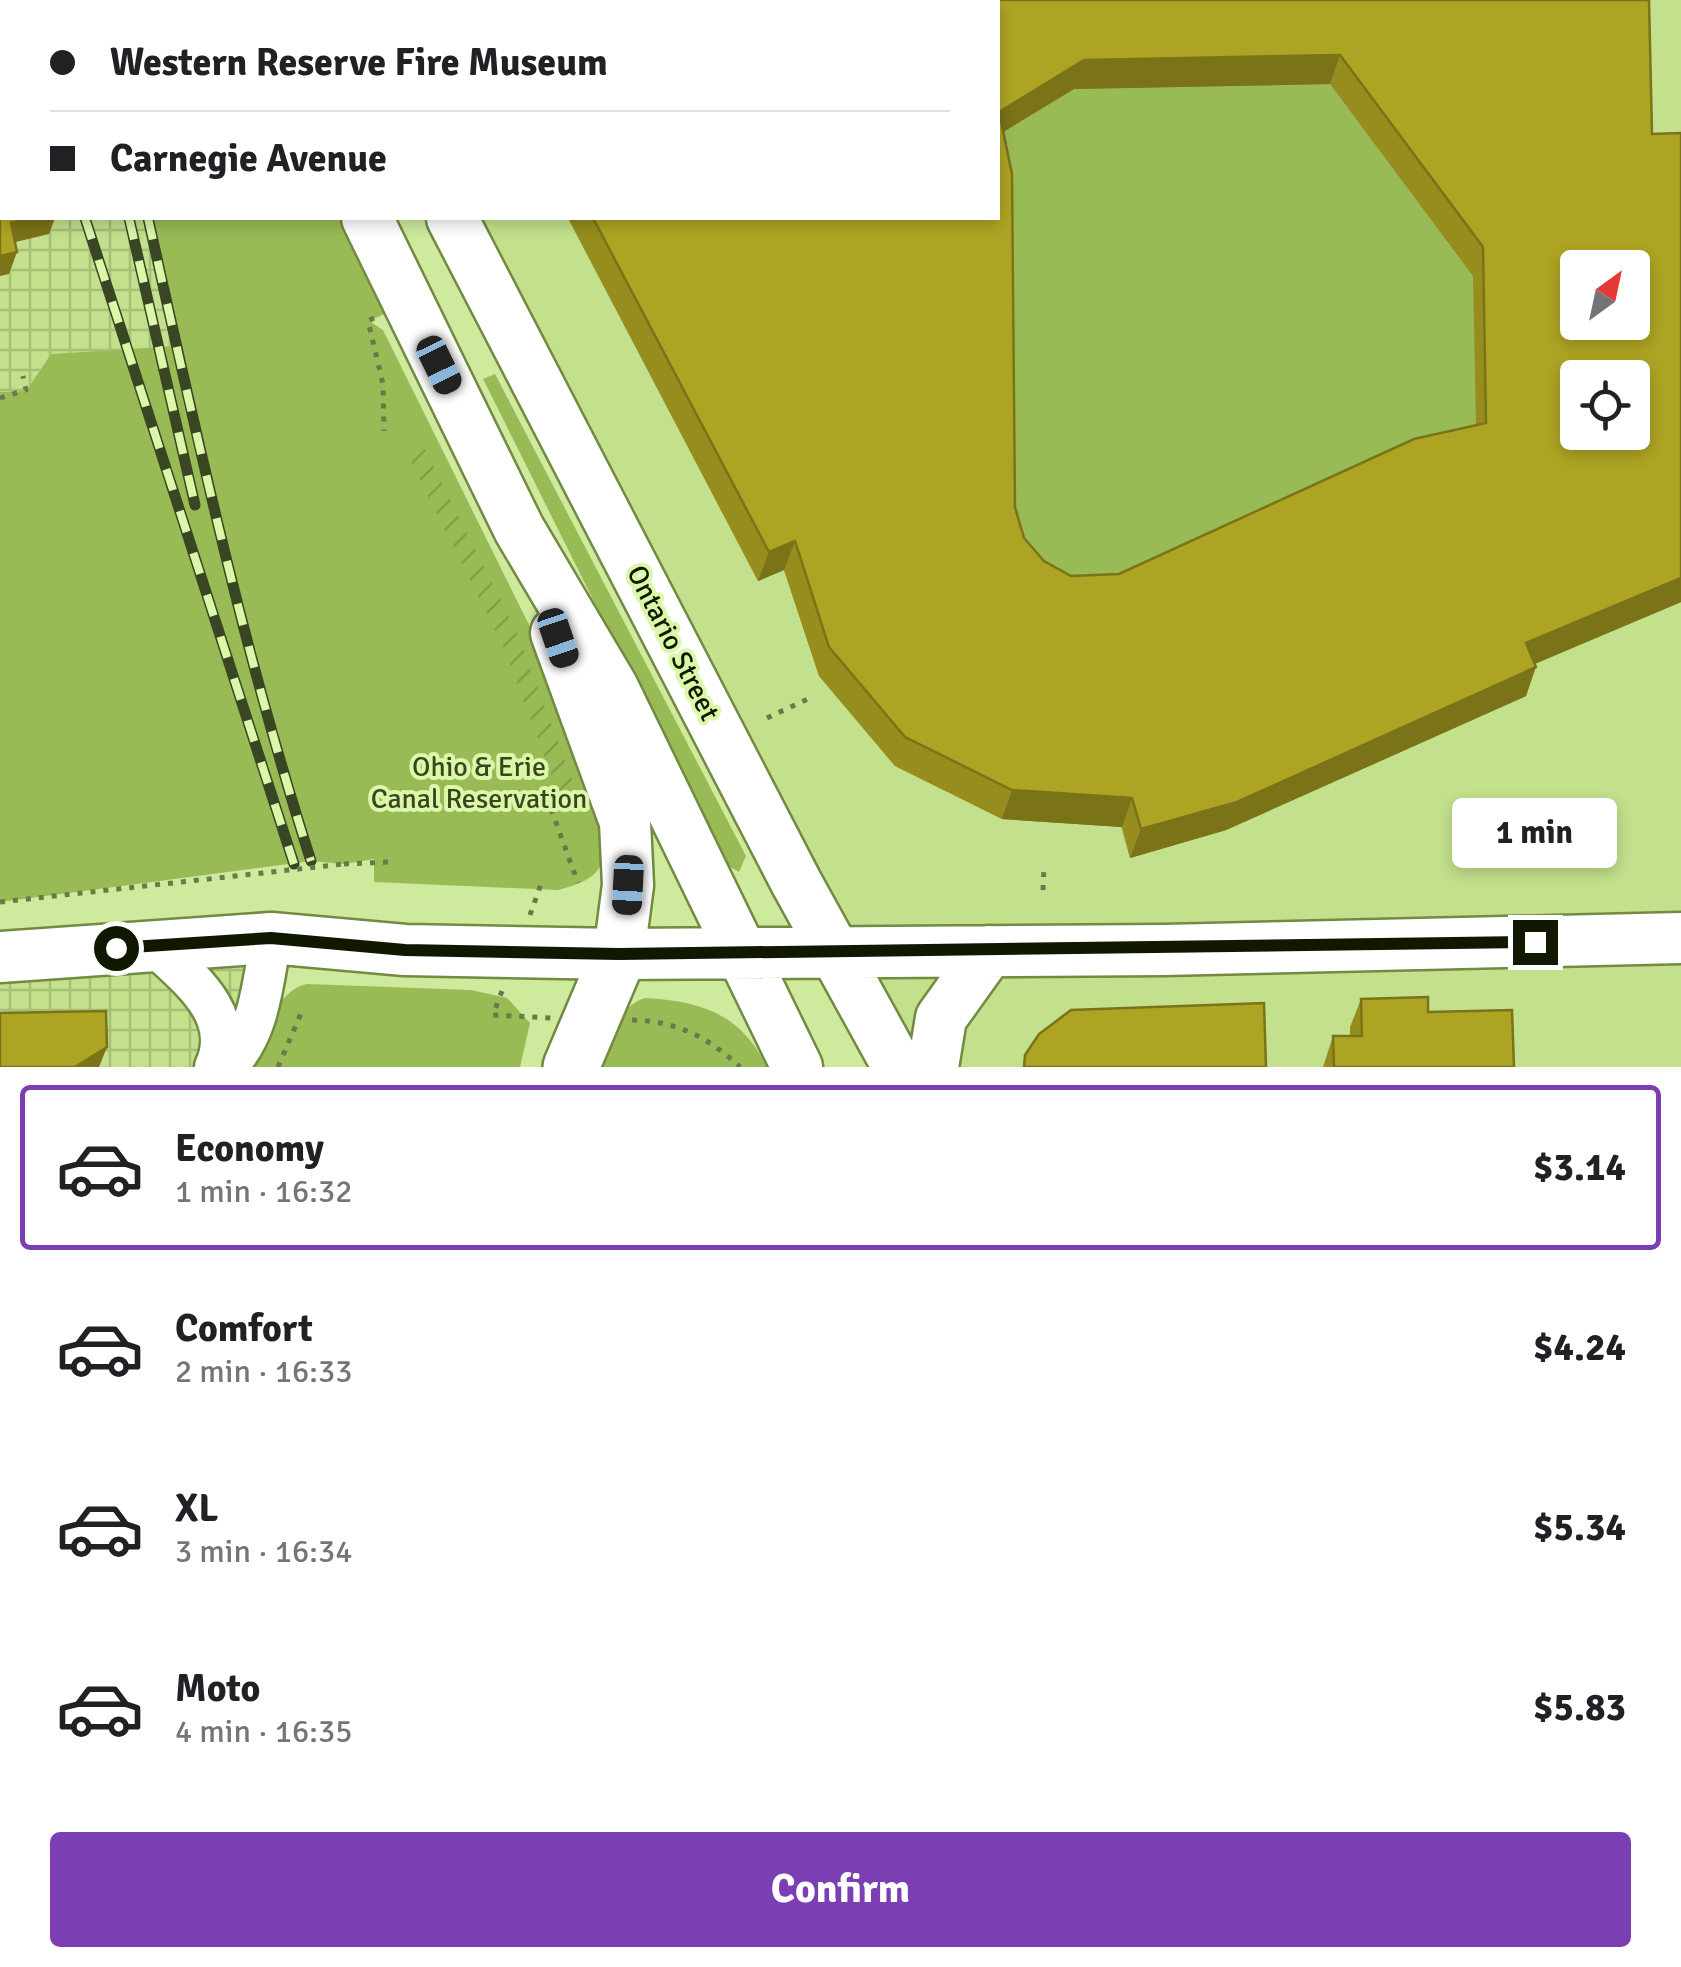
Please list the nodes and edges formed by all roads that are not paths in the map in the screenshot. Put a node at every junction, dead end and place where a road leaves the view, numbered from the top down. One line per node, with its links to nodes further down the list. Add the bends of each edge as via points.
1 (367, 220): 3 (main road)
2 (463, 221): 8 (main road, Ontario Street)
3 (519, 530): 7 (main road, via 614,688); 9 (main road, via 625,822 628,885)
4 (271, 938): 9 (main road, via 405,950); 11 (main road); 13 (street, via 257,1013 240,1052)
5 (1681, 938): 6 (main road)
6 (989, 951): 8 (main road); 17 (main road, via 942,1018)
7 (740, 952): 8 (main road); 9 (main road); 15 (main road)
8 (834, 952): 16 (main road, Ontario Street)
9 (619, 954): 14 (highway)
10 (0, 957): 11 (main road, via 154,945)
11 (200, 963): 12 (street, via 223,1044)
12 (215, 1067)
13 (225, 1067)
14 (572, 1067)
15 (797, 1067)
16 (898, 1067)
17 (933, 1067)

